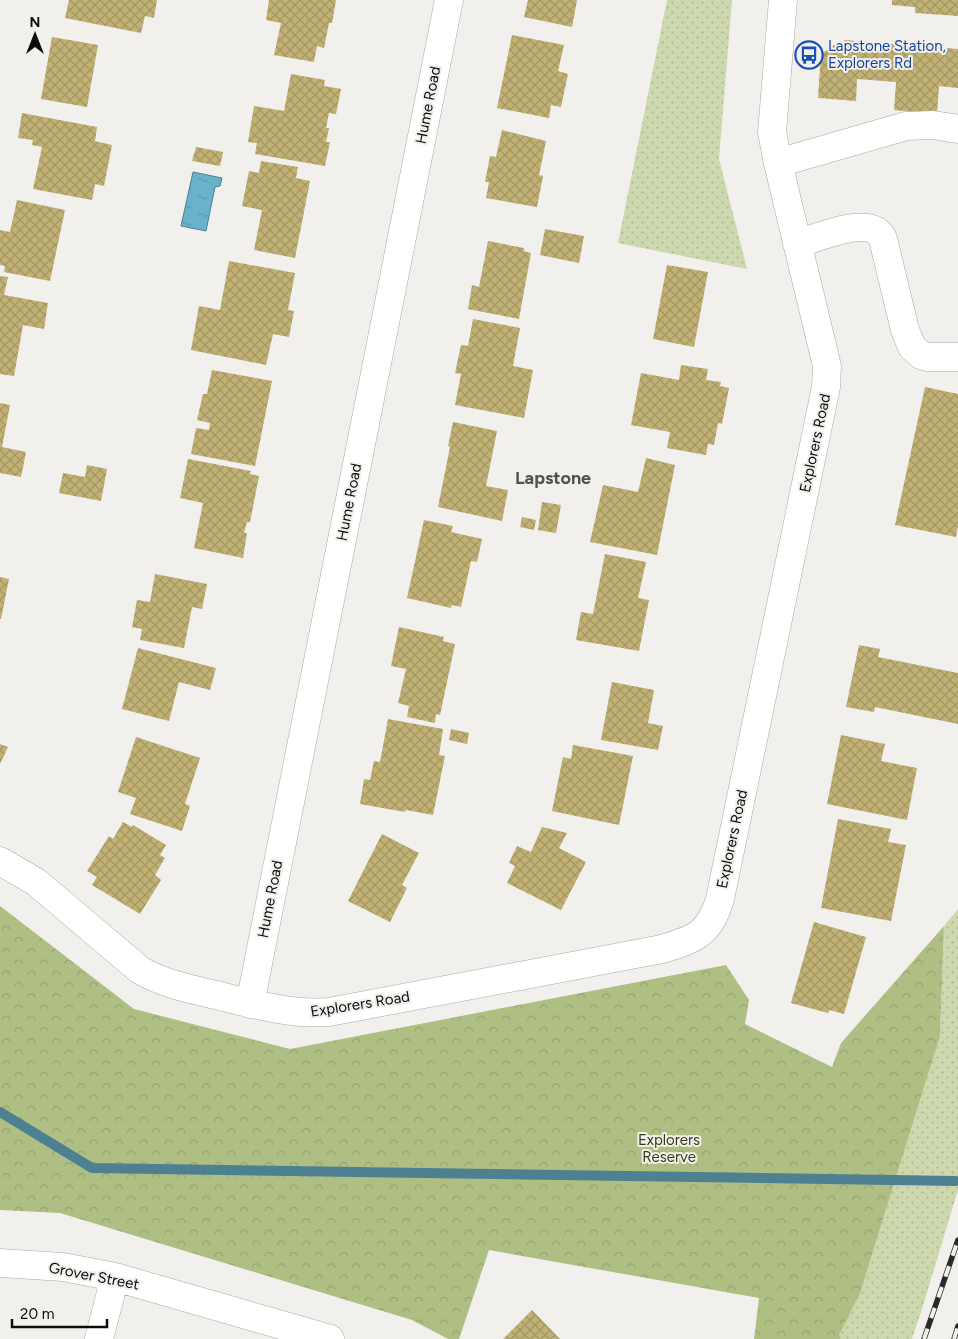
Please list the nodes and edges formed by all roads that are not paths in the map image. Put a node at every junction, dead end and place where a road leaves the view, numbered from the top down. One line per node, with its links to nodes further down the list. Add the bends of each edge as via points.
1 (449, 0): 8 (street, Hume Road)
2 (783, 0): 4 (street, Explorers Road, via 772,132)
3 (958, 129): 4 (street, via 933,125 906,126)
4 (778, 163): 5 (street, Explorers Road)
5 (797, 244): 6 (street, via 851,228 866,226 878,230 883,238 912,347 928,357); 8 (street, Explorers Road, via 827,366 826,387 720,899 709,925 691,939 662,949 329,1012 312,1014)
6 (958, 357)
7 (0, 861): 8 (street, Explorers Road, via 36,882 149,976 172,985)
8 (250, 1004)
9 (0, 1263): 10 (street, Grover Street, via 62,1267)
10 (115, 1277): 11 (street); 12 (street, Grover Street)
11 (99, 1339)
12 (330, 1339)

